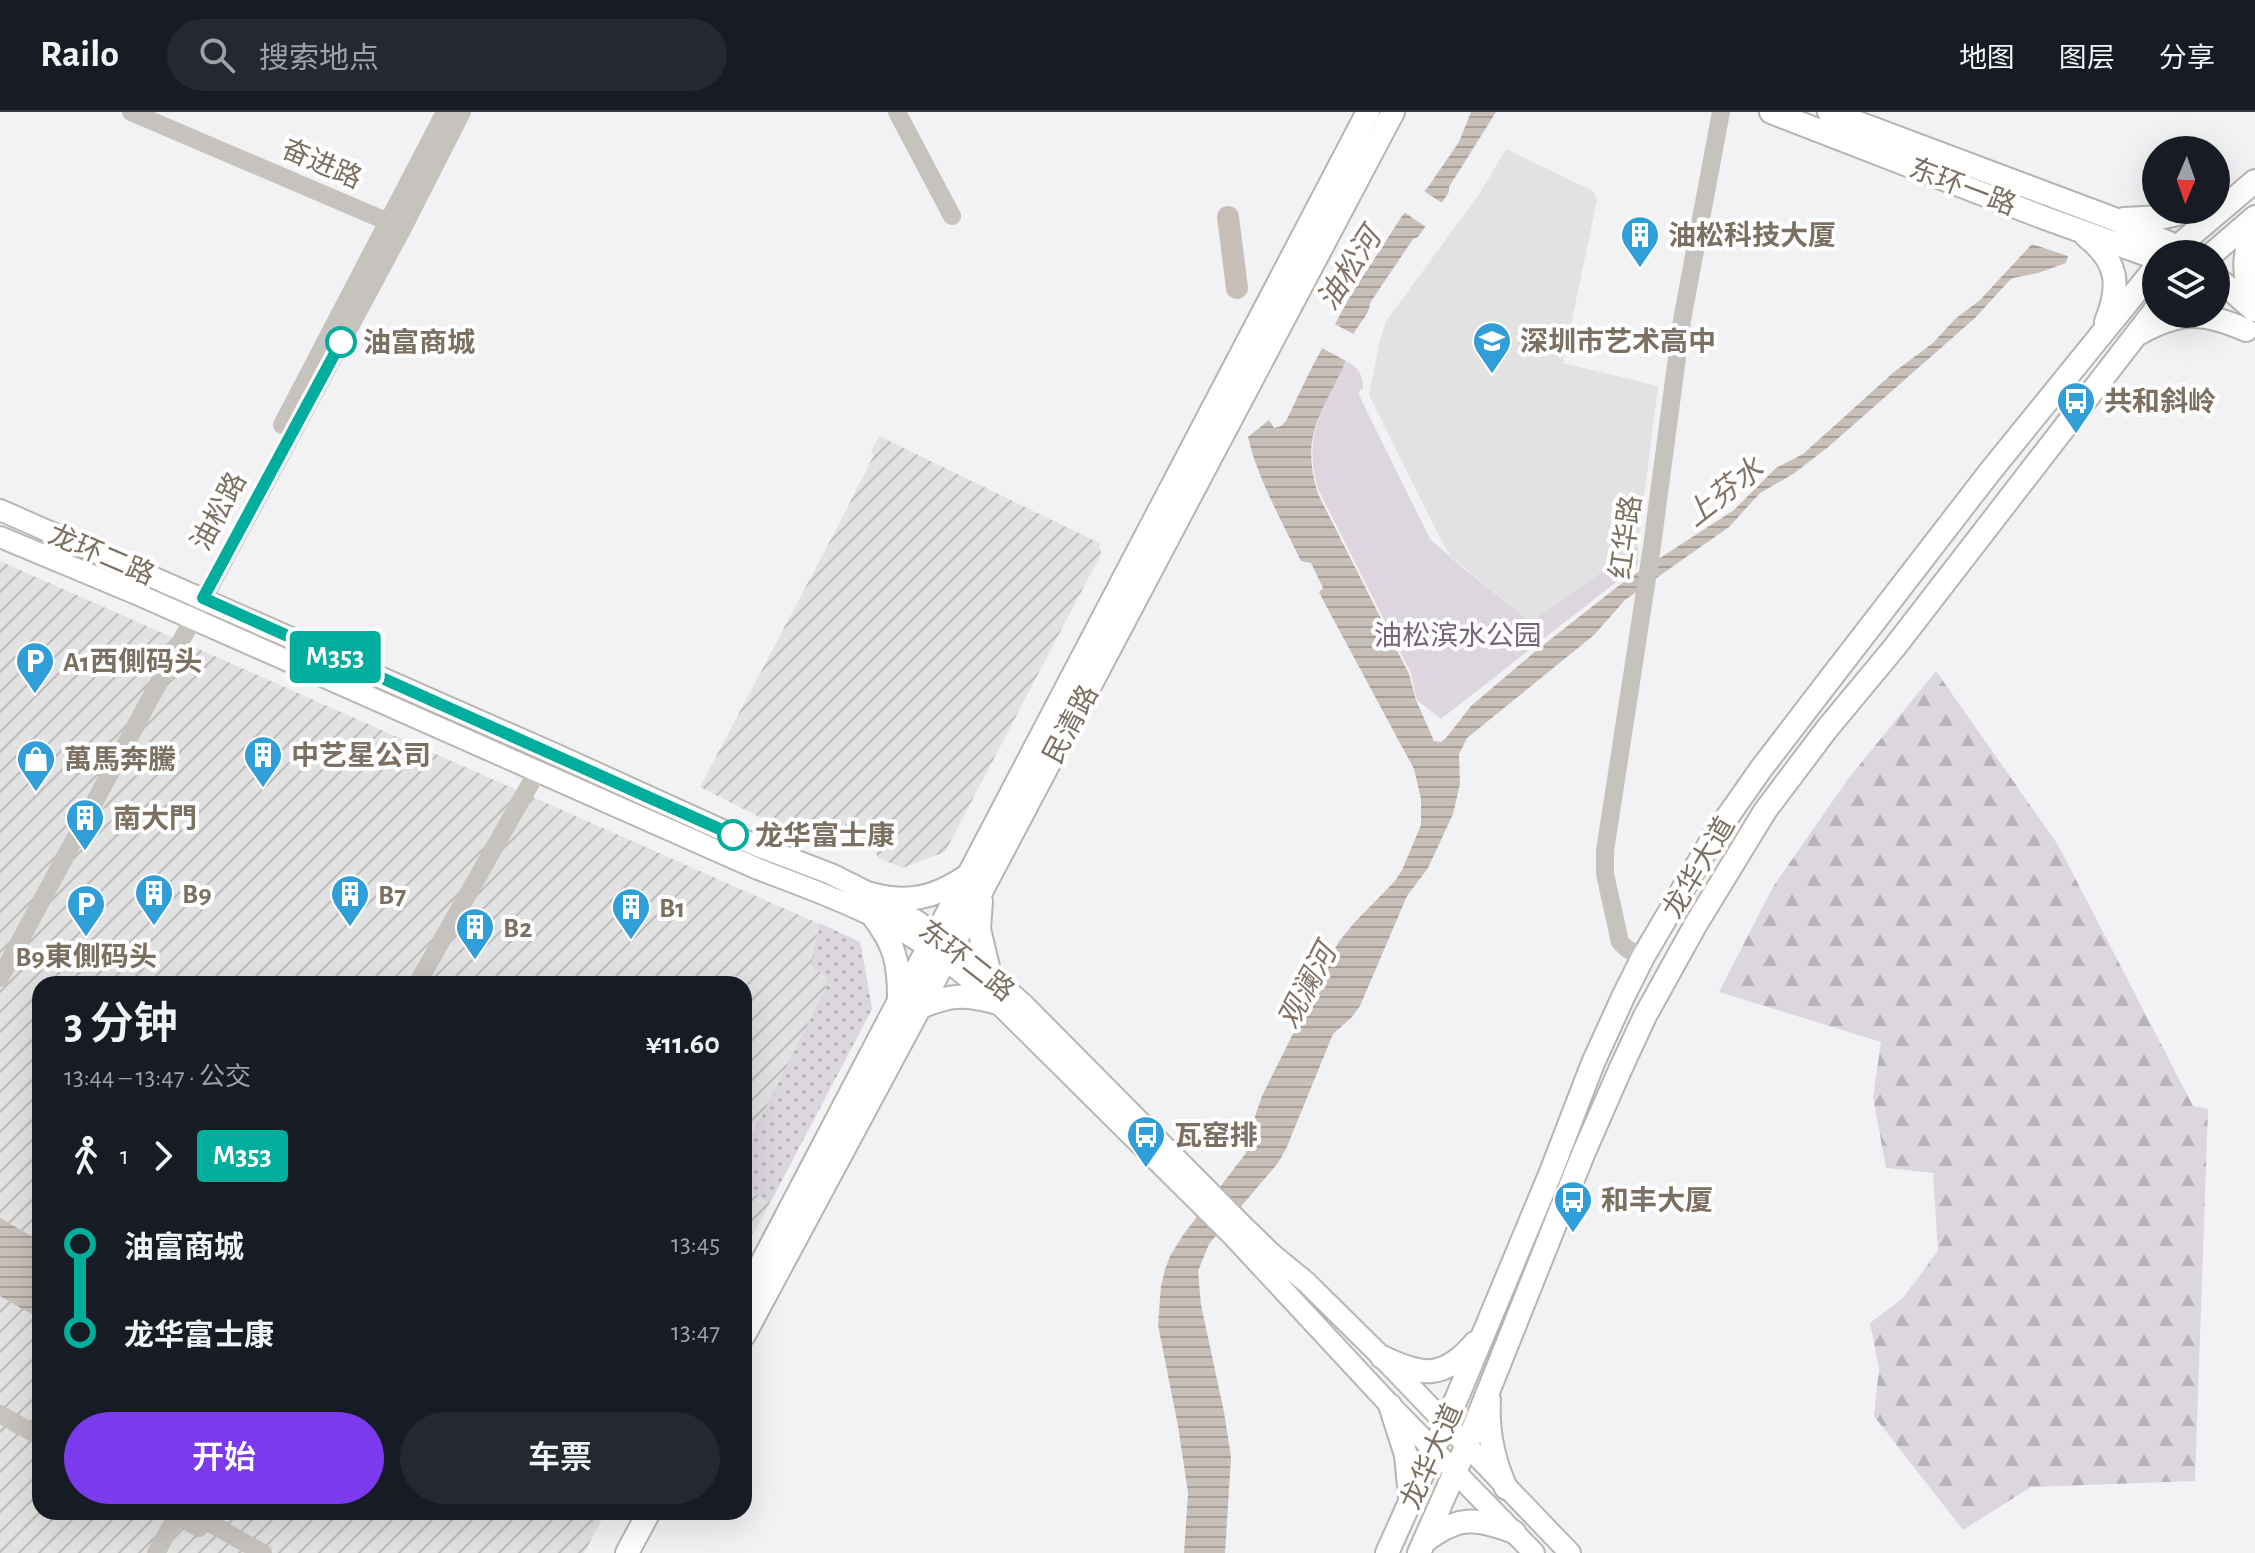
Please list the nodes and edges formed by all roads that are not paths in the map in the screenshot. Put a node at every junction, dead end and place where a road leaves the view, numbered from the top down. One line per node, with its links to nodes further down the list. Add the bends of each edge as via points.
1 (131, 112): 17 (street, 奋进路)
2 (445, 112): 17 (street, 油松路)
3 (462, 112): 17 (street, 油松路)
4 (897, 112): 12 (street)
5 (1368, 112): 36 (main road, 民清路)
6 (1393, 112): 36 (main road, 民清路)
7 (1721, 112): 39 (street, 红华路, via 1682,320 1604,861 1620,942)
8 (1771, 112): 22 (main road, 东环一路)
9 (1829, 112): 14 (main road, 东环一路)
10 (2255, 181): 11 (main road)
11 (2230, 198)
12 (952, 216)
13 (2255, 217): 21 (main road)
14 (2114, 219): 15 (main road); 19 (main road, 东环一路)
15 (2142, 219)
16 (2205, 224): 20 (main road)
17 (396, 225): 33 (street, 油松路)
18 (2255, 225): 27 (main road, via 2245,276)
19 (2155, 240)
20 (2190, 240)
21 (2228, 240)
22 (2098, 241): 23 (main road, 东环一路); 29 (main road, via 2116,284)
23 (2142, 254)
24 (2142, 284): 29 (main road, 龙华大道)
25 (2230, 294): 27 (main road)
26 (2230, 311): 27 (main road)
27 (2253, 322): 30 (main road, via 2178,316)
28 (2142, 327): 30 (main road, 龙华大道)
29 (2102, 333): 39 (main road, 龙华大道, via 1761,769 1716,833)
30 (2136, 335): 52 (main road, 龙华大道, via 1765,811 1645,1016)
31 (0, 510): 33 (main road, 龙环二路)
32 (0, 537): 34 (main road, 龙环二路)
33 (199, 596): 34 (street, 油松路); 37 (main road, 东环二路, via 755,845 831,874)
34 (188, 617): 35 (main road, 东环二路); 40 (street, 油松路); 43 (street, 油松路)
35 (537, 772): 37 (main road, 东环二路, via 758,869); 42 (street)
36 (975, 882): 37 (main road); 38 (main road, 民清路); 41 (main road)
37 (872, 905): 38 (main road, 东环二路); 44 (main road, via 897,958)
38 (940, 947): 41 (main road, 东环二路); 44 (main road, 民清路); 45 (main road, 东环二路)
39 (1643, 957): 50 (main road, 龙华大道, via 1593,1063)
40 (0, 958)
41 (990, 975): 46 (main road, 东环二路)
42 (422, 976)
43 (0, 978)
44 (910, 1003): 45 (main road, via 969,995); 48 (main road, 民清路); 49 (main road, 民清路)
45 (998, 1003): 46 (main road, 东环二路)
46 (1189, 1182): 47 (main road, 东环二路)
47 (1238, 1231): 51 (main road, 东环二路, via 1306,1282); 54 (main road, 东环二路)
48 (752, 1283)
49 (752, 1319)
50 (1481, 1336): 51 (main road, via 1447,1369 1408,1368); 57 (main road, 龙华大道)
51 (1382, 1357): 57 (main road, 东环二路)
52 (1489, 1389): 59 (main road, 龙华大道); 62 (main road, via 1490,1441)
53 (0, 1403): 56 (street)
54 (1390, 1405): 60 (main road, 东环二路); 63 (main road, via 1408,1467)
55 (0, 1414): 58 (street)
56 (32, 1421)
57 (1445, 1425): 59 (main road, 东环二路); 60 (main road, 龙华大道)
58 (32, 1432)
59 (1466, 1447): 61 (main road, 龙华大道); 62 (main road, 东环二路)
60 (1435, 1449): 61 (main road, 东环二路); 63 (main road, 龙华大道)
61 (1456, 1470): 69 (main road, 东环二路); 70 (main road, 龙华大道)
62 (1506, 1488): 78 (main road, 东环二路)
63 (1407, 1511): 76 (main road, 龙华大道)
64 (175, 1520): 71 (street)
65 (190, 1520): 72 (street)
66 (194, 1520): 73 (street)
67 (627, 1520): 74 (main road)
68 (645, 1520): 75 (main road)
69 (1514, 1532): 70 (main road, via 1464,1521 1438,1532); 77 (main road, 东环二路)
70 (1421, 1548)
71 (156, 1553)
72 (242, 1553)
73 (263, 1553)
74 (610, 1553)
75 (627, 1553)
76 (1387, 1553)
77 (1534, 1553)
78 (1570, 1553)

